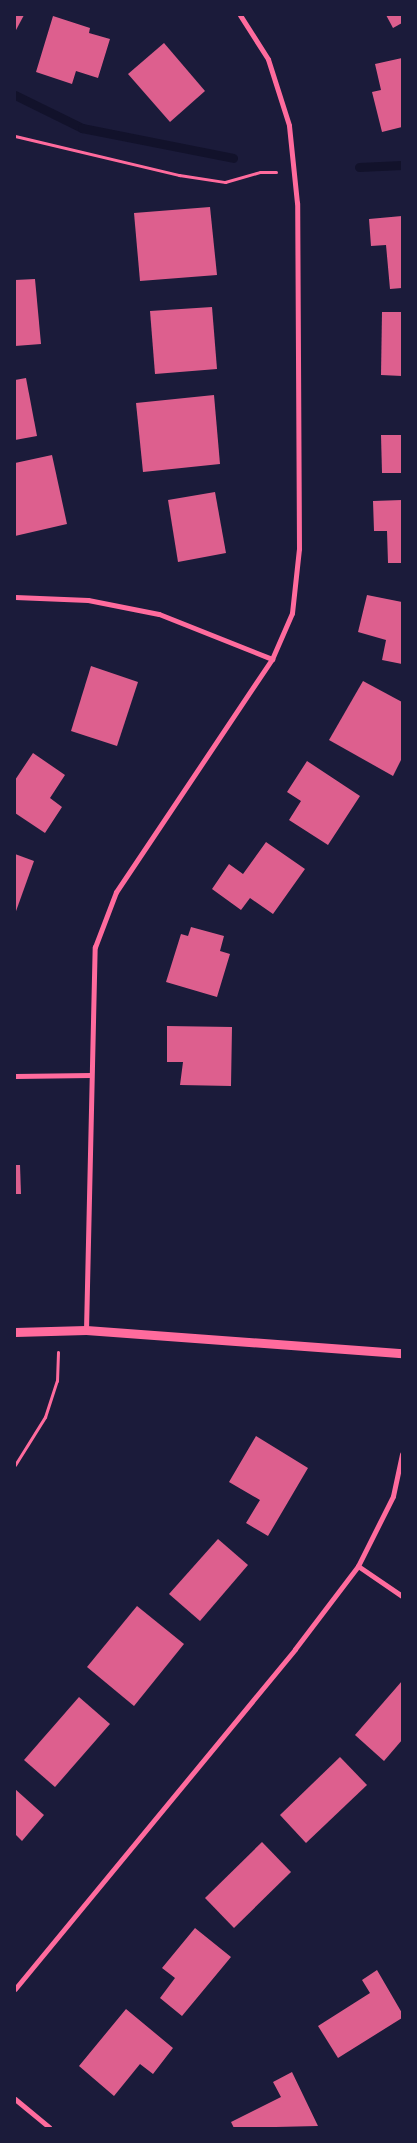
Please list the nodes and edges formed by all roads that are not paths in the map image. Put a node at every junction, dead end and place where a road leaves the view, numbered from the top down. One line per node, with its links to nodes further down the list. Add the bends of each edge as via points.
1 (240, 15): 3 (street, via 268,58 289,125 297,203 300,550 292,613)
2 (15, 597): 3 (street, via 88,600 159,614)
3 (272, 659): 5 (street, via 116,892 94,947)
4 (15, 1076): 5 (street)
5 (91, 1076): 6 (street)
6 (86, 1330): 7 (street); 8 (street)
7 (15, 1332)
8 (402, 1353)
9 (402, 1454): 10 (street, via 393,1496)
10 (358, 1566): 11 (street); 12 (street, via 295,1649)
11 (402, 1596)
12 (15, 1989)
13 (15, 2099): 14 (street)
14 (50, 2128)

